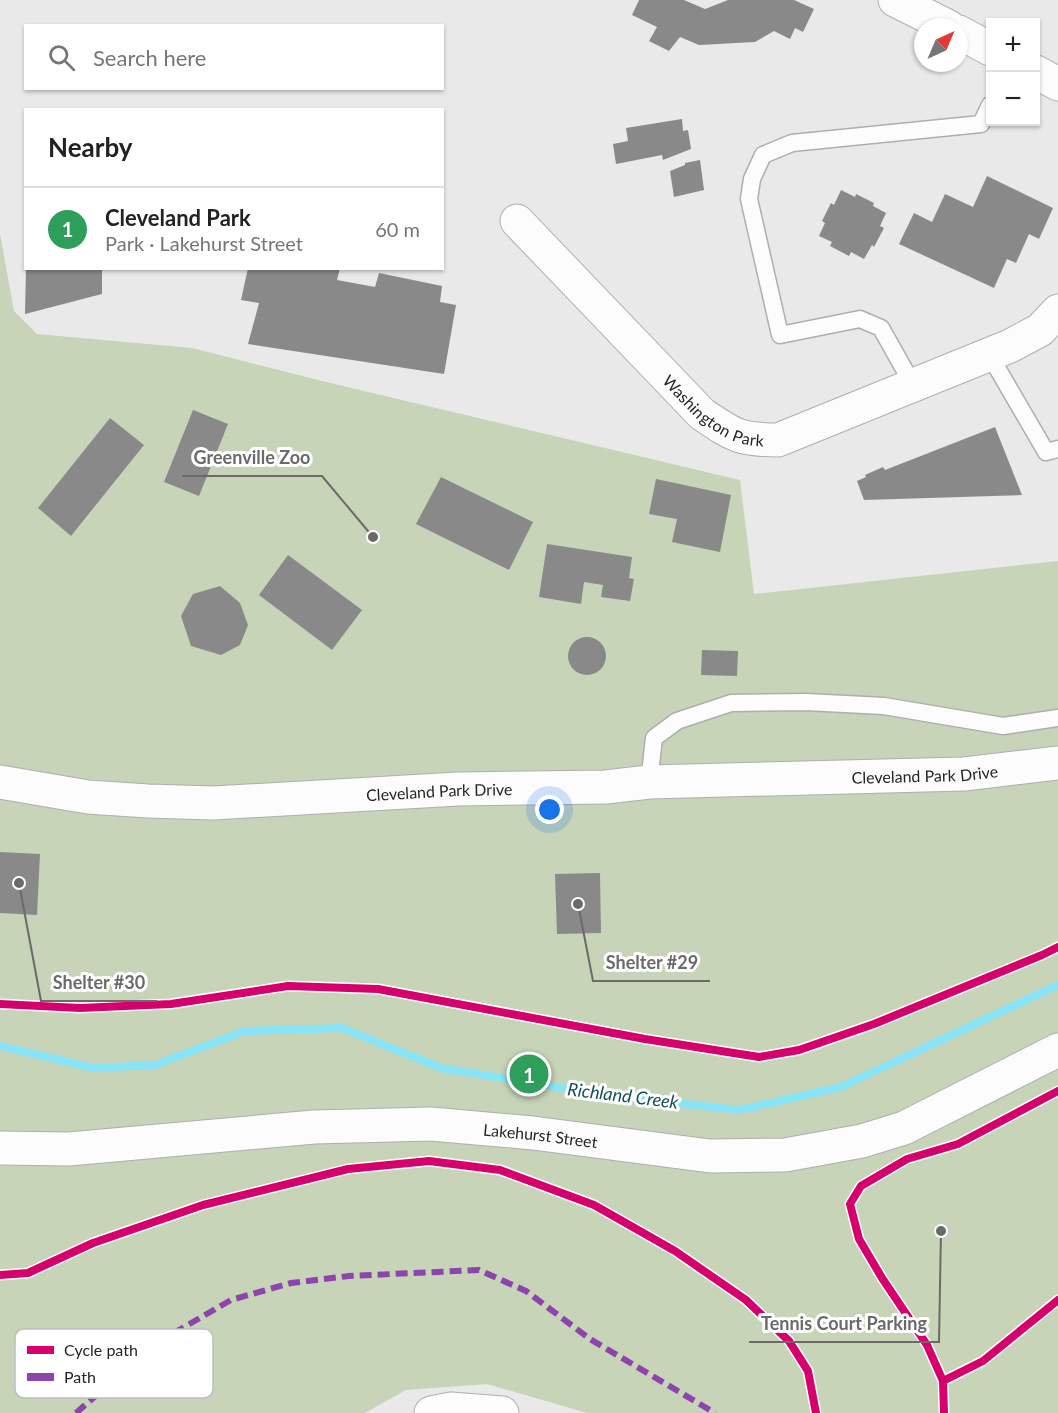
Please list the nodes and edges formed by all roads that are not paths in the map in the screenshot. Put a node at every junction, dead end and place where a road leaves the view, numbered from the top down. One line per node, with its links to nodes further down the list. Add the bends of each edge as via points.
1 (895, 0): 2 (street)
2 (931, 18)
3 (968, 37): 4 (street)
4 (986, 47)
5 (1040, 75): 6 (street)
6 (1058, 84)
7 (986, 113): 11 (lane, via 981,124 792,143 763,155 752,179 749,199 780,335 860,320 881,328)
8 (517, 221): 11 (street, Washington Park, via 702,414 731,434 753,440 778,440)
9 (1058, 311): 10 (street, Washington Park, via 1040,330)
10 (989, 354): 11 (street, Washington Park); 12 (lane, via 1046,452)
11 (913, 385)
12 (1058, 449)
13 (1058, 718): 16 (lane, via 1003,726 884,706 731,703 677,721 654,738)
14 (1058, 763): 16 (street, Cleveland Park Drive, via 964,774)
15 (0, 782): 16 (street, Cleveland Park Drive, via 88,796 214,803)
16 (649, 782)
17 (1058, 1050): 18 (street, Lakehurst Street, via 904,1128 862,1141 785,1155 710,1156 431,1124 314,1127 69,1149)
18 (0, 1148)
19 (431, 1413): 20 (street, via 451,1409)
20 (502, 1413)

